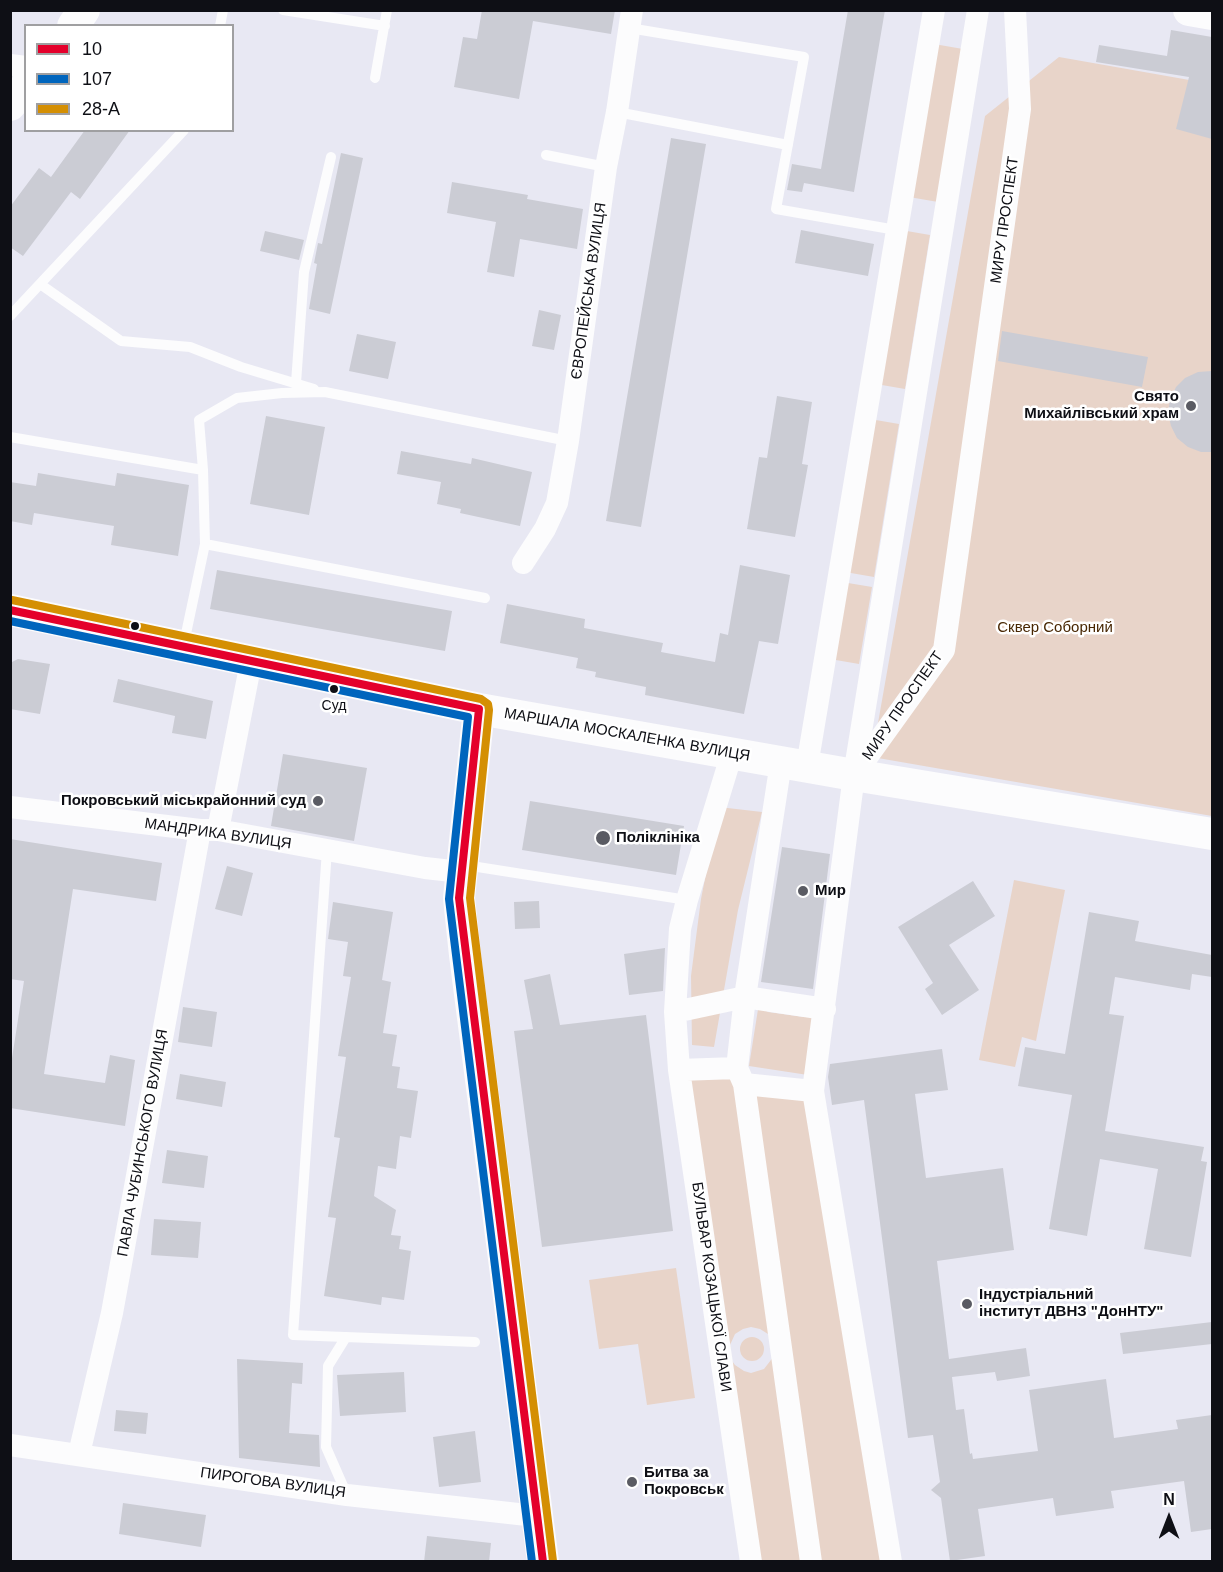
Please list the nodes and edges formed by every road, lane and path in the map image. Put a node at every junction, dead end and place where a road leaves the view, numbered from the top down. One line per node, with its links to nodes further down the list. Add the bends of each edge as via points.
1 (84, 10): 10 (street)
2 (283, 10): 11 (lane)
3 (387, 10): 11 (lane)
4 (934, 10): 21 (street)
5 (978, 10): 38 (street, МИРУ ПРОСПЕКТ)
6 (1015, 10): 38 (street, МИРУ ПРОСПЕКТ, via 1020,109 944,650)
7 (1189, 10): 8 (street)
8 (1212, 14)
9 (631, 19): 15 (street, ЄВРОПЕЙСЬКА ВУЛИЦЯ); 17 (lane, via 804,57)
10 (74, 24)
11 (385, 26): 12 (lane)
12 (375, 78)
13 (24, 88): 14 (street)
14 (10, 105)
15 (617, 112): 17 (lane); 20 (street, ЄВРОПЕЙСЬКА ВУЛИЦЯ)
16 (182, 132): 22 (lane)
17 (788, 145): 21 (lane, via 776,208)
18 (546, 155): 20 (lane)
19 (331, 157): 24 (lane, via 304,272)
20 (606, 167): 27 (street, ЄВРОПЕЙСЬКА ВУЛИЦЯ)
21 (896, 230): 37 (street)
22 (40, 284): 23 (lane); 24 (lane, via 121,341 190,347)
23 (10, 316)
24 (296, 383): 25 (lane)
25 (325, 392): 27 (lane); 28 (lane, via 237,398 199,420)
26 (10, 437): 28 (lane)
27 (568, 441): 30 (street, ЄВРОПЕЙСЬКА ВУЛИЦЯ, via 557,502)
28 (203, 470): 29 (lane)
29 (205, 544): 31 (lane); 33 (lane)
30 (523, 563)
31 (485, 598)
32 (10, 610): 33 (street, МАРШАЛА МОСКАЛЕНКА ВУЛИЦЯ)
33 (183, 648): 34 (street, МАРШАЛА МОСКАЛЕНКА ВУЛИЦЯ)
34 (251, 662): 35 (street, МАРШАЛА МОСКАЛЕНКА ВУЛИЦЯ); 40 (street, ПАВЛА ЧУБИНСЬКОГО ВУЛИЦЯ)
35 (479, 709): 36 (street, МАРШАЛА МОСКАЛЕНКА ВУЛИЦЯ); 43 (street)
36 (732, 753): 37 (street, МАРШАЛА МОСКАЛЕНКА ВУЛИЦЯ); 44 (street, БУЛЬВАР КОЗАЦЬКОЇ СЛАВИ)
37 (794, 764): 38 (street, МАРШАЛА МОСКАЛЕНКА ВУЛИЦЯ); 45 (street)
38 (854, 775): 41 (street, МАРШАЛА МОСКАЛЕНКА ВУЛИЦЯ); 46 (street)
39 (10, 807): 40 (street, МАНДРИКА ВУЛИЦЯ)
40 (209, 830): 42 (street, МАНДРИКА ВУЛИЦЯ); 54 (street, ПАВЛА ЧУБИНСЬКОГО ВУЛИЦЯ, via 112,1313)
41 (1212, 834)
42 (327, 850): 43 (street, МАНДРИКА ВУЛИЦЯ); 51 (lane, via 293,1335)
43 (461, 868): 44 (lane); 56 (street, via 459,898 465,955)
44 (687, 900): 47 (street, БУЛЬВАР КОЗАЦЬКОЇ СЛАВИ, via 680,929)
45 (745, 998): 46 (street); 47 (street); 49 (street)
46 (825, 1009): 50 (street)
47 (675, 1012): 48 (street, БУЛЬВАР КОЗАЦЬКОЇ СЛАВИ)
48 (679, 1070): 49 (street); 58 (street, БУЛЬВАР КОЗАЦЬКОЇ СЛАВИ)
49 (741, 1076): 50 (street); 59 (street)
50 (813, 1091): 60 (street)
51 (346, 1337): 52 (lane); 55 (lane, via 328,1366 326,1448)
52 (475, 1342)
53 (10, 1444): 54 (street, ПИРОГОВА ВУЛИЦЯ)
54 (79, 1454): 55 (street, ПИРОГОВА ВУЛИЦЯ)
55 (347, 1495): 56 (street, ПИРОГОВА ВУЛИЦЯ)
56 (536, 1516): 57 (street)
57 (543, 1562)
58 (751, 1562)
59 (811, 1562)
60 (891, 1562)

